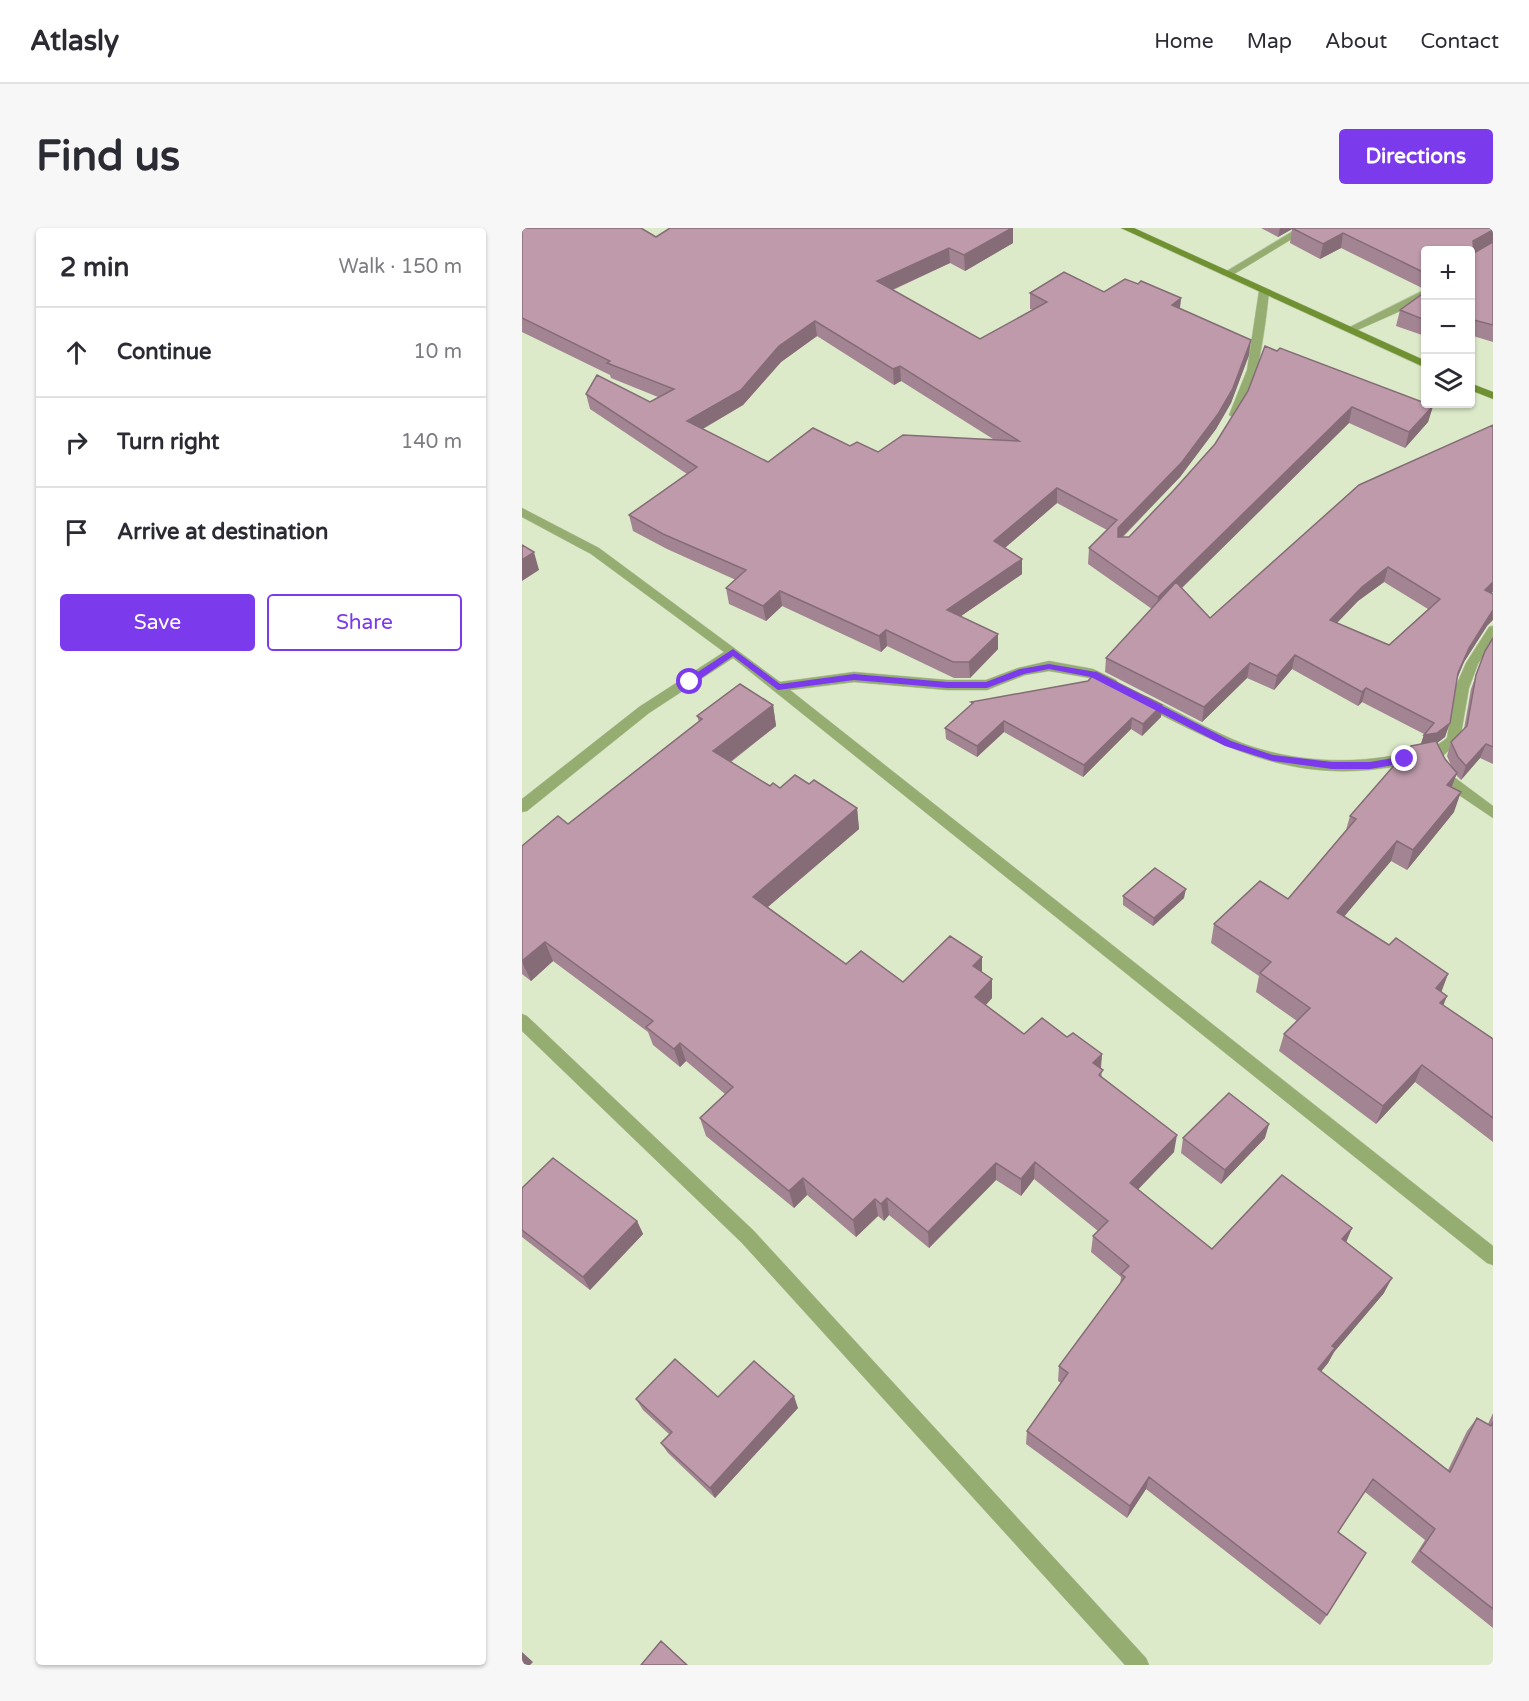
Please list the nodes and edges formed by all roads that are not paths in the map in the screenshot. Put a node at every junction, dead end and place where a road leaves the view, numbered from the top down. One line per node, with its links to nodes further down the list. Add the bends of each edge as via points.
1 (1126, 228): 3 (main road)
2 (1305, 228): 3 (street)
3 (1227, 274): 4 (main road)
4 (1264, 291): 6 (main road); 10 (street, via 1259,345 1243,400)
5 (1421, 294): 6 (street)
6 (1349, 330): 7 (main road)
7 (1421, 363)
8 (1475, 388): 9 (main road)
9 (1493, 396)
10 (1229, 426)
11 (522, 512): 13 (street, via 595,551)
12 (1493, 630): 15 (street, via 1462,688 1453,740)
13 (733, 652): 14 (street); 16 (street, via 644,710)
14 (778, 687): 15 (street, via 854,677 987,685 1049,666 1093,674 1228,743 1273,758 1332,766 1370,765); 19 (street)
15 (1437, 753): 17 (street, via 1438,764 1449,782)
16 (522, 807)
17 (1493, 813)
18 (522, 1021): 20 (street, via 748,1237)
19 (1493, 1257)
20 (1139, 1665)

